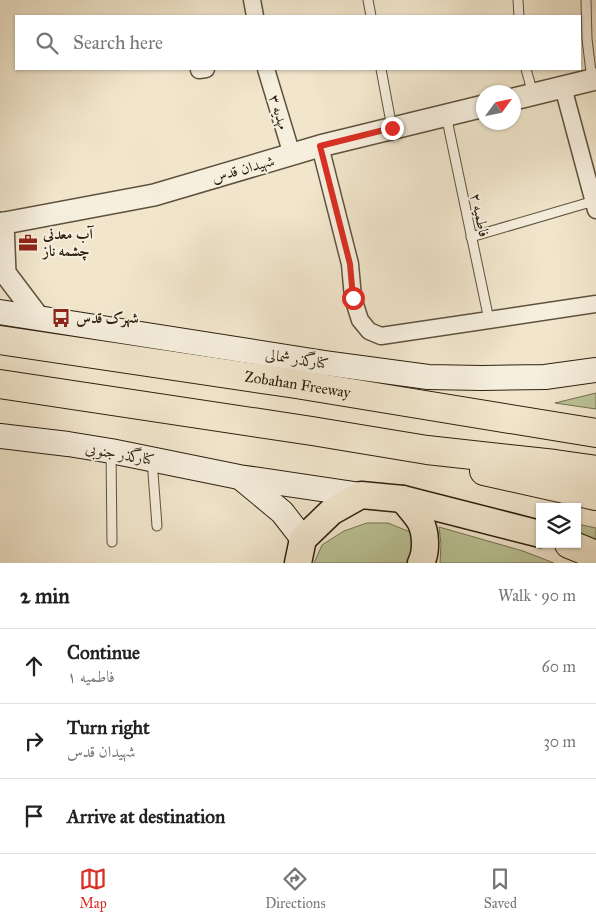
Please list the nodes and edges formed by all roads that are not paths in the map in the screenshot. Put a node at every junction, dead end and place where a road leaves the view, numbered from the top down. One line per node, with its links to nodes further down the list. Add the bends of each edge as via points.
1 (252, 0): 5 (street)
2 (368, 0): 6 (lane)
3 (518, 0): 7 (lane)
4 (586, 0): 11 (lane, via 587,39)
5 (255, 15)
6 (371, 15)
7 (519, 15)
8 (266, 70): 18 (street, مهدیه ۳)
9 (381, 70): 16 (lane)
10 (526, 70): 13 (lane)
11 (594, 80): 12 (street)
12 (563, 88): 13 (street); 19 (street)
13 (523, 97)
14 (476, 108): 15 (street, شهیدان قدس)
15 (446, 115): 16 (street, شهیدان قدس); 21 (lane, فاطمیه ۲)
16 (392, 128): 17 (street, شهیدان قدس)
17 (320, 146): 18 (street, شهیدان قدس); 25 (street, via 350,264 353,298 360,320 369,331 381,336)
18 (292, 155): 20 (street, شهیدان قدس, via 154,195)
19 (595, 205): 21 (lane)
20 (2, 224): 24 (street, via 5,272)
21 (471, 237): 25 (lane, فاطمیه ۲)
22 (596, 304): 25 (street)
23 (0, 312): 24 (main road, کنارگذر شمالی)
24 (39, 318): 27 (main road, کنارگذر شمالی, via 428,377 545,377)
25 (489, 320)
26 (0, 340): 30 (highway, Zobahan Freeway)
27 (596, 370)
28 (0, 384): 29 (highway)
29 (312, 431): 34 (highway, via 428,450); 37 (highway)
30 (596, 433)
31 (0, 436): 32 (main road, کنارگذر جنوبی)
32 (111, 451): 33 (main road, کنارگذر جنوبی); 41 (lane)
33 (152, 459): 35 (main road, کنارگذر جنوبی); 39 (lane)
34 (596, 470)
35 (240, 477): 36 (main road, کنارگذر جنوبی); 44 (main road, via 282,512)
36 (360, 495): 38 (main road); 44 (main road, via 331,512)
37 (596, 496)
38 (402, 498): 40 (main road); 46 (main road, via 424,532 426,548)
39 (157, 526)
40 (536, 533)
41 (112, 542)
42 (568, 548): 47 (main road)
43 (579, 548): 45 (highway)
44 (301, 551)
45 (596, 555)
46 (421, 563)
47 (591, 563)

